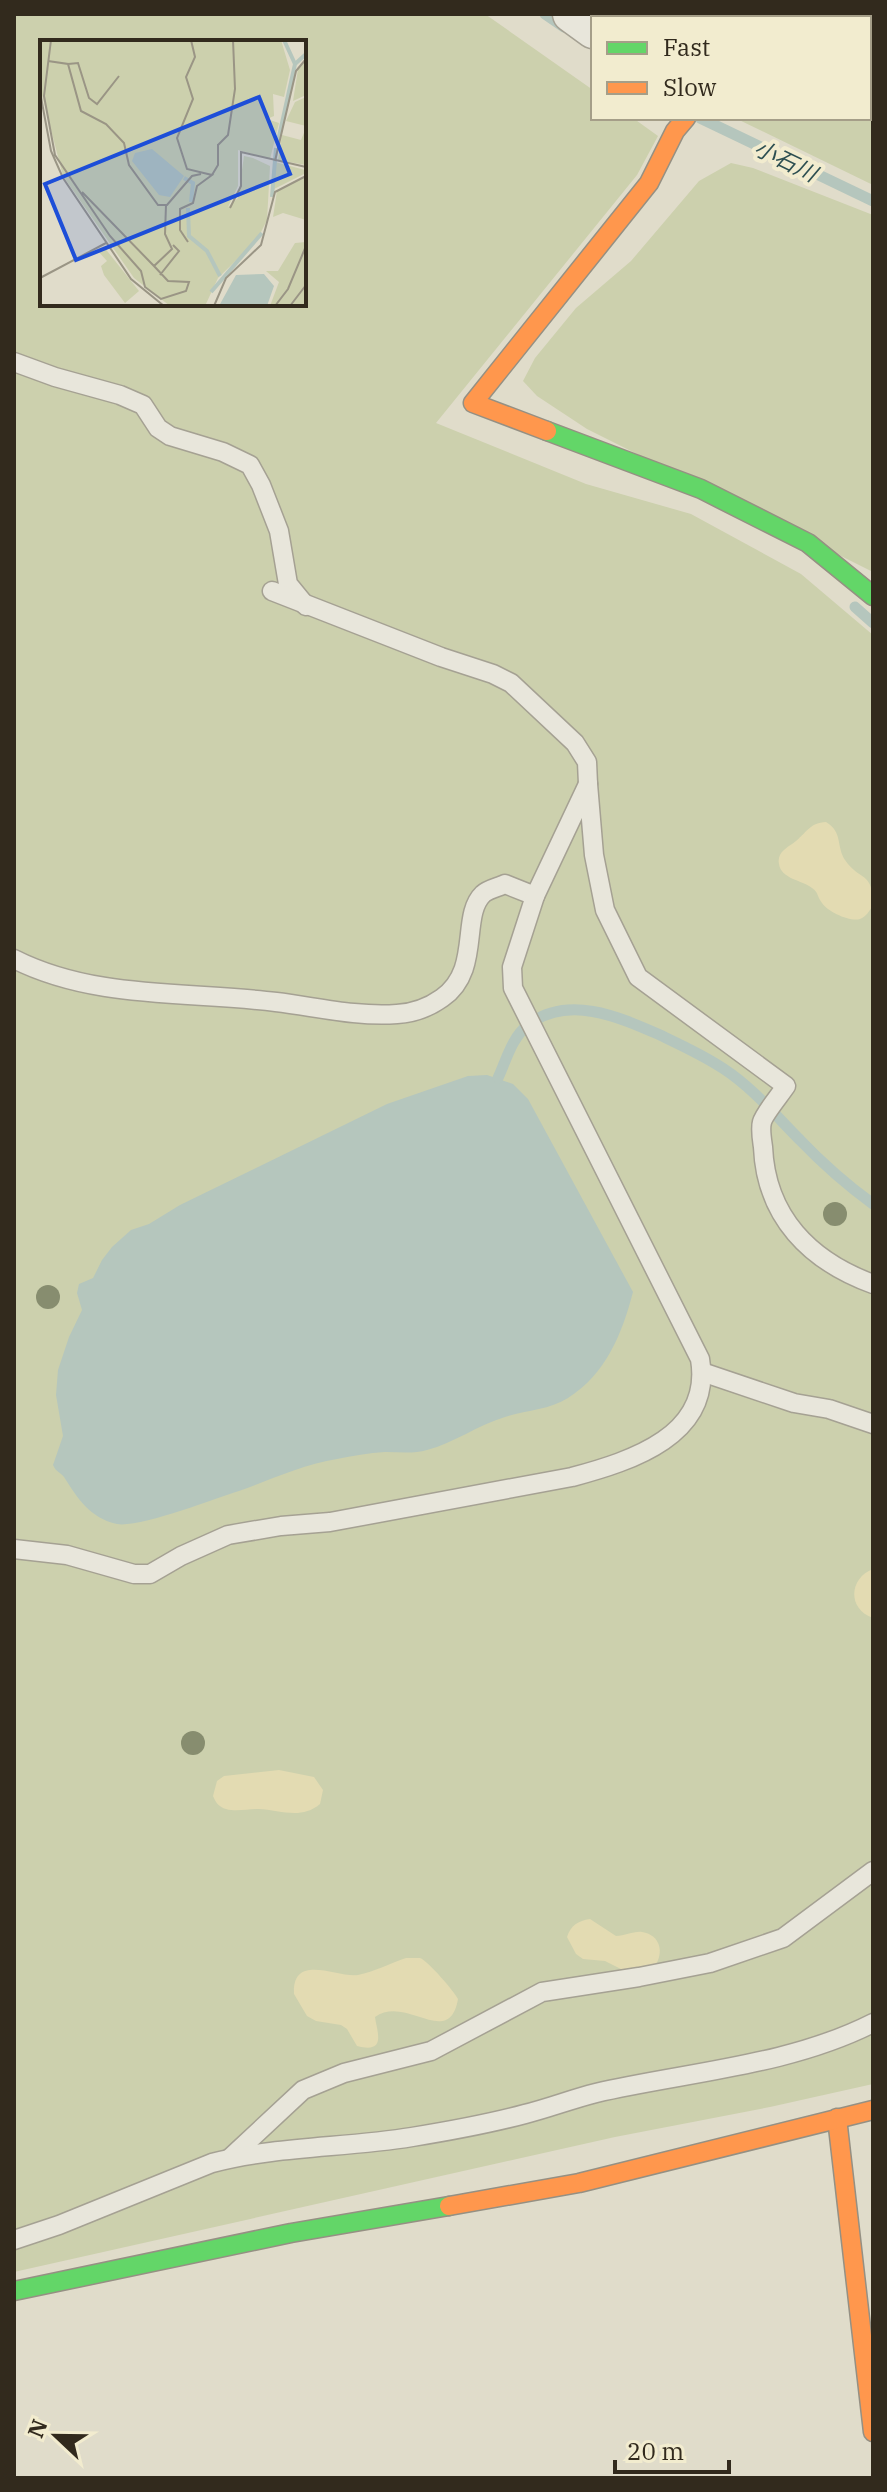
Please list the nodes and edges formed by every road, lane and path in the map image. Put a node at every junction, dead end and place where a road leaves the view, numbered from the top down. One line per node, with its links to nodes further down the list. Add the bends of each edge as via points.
1 (571, 14): 2 (street)
2 (591, 29)
3 (680, 124): 6 (street, via 649,183 473,403 701,489 808,543)
4 (14, 362): 7 (lane, via 143,405 170,436 250,465 279,531 288,584)
5 (272, 591): 7 (lane)
6 (873, 596)
7 (306, 606): 8 (lane, via 511,683 575,743 587,762)
8 (588, 784): 9 (lane); 11 (lane, via 605,910 638,977 786,1086 762,1121 764,1171 777,1205 797,1238 849,1275)
9 (535, 896): 10 (lane, via 505,884 483,894 459,981 444,997 409,1013 364,1015 275,1001 104,988 38,971); 12 (lane, via 512,967 513,988)
10 (14, 959)
11 (873, 1284)
12 (702, 1372): 13 (lane); 14 (lane, via 702,1391 686,1420 665,1441 583,1474 330,1522 228,1535 150,1574)
13 (873, 1424)
14 (14, 1549)
15 (873, 1871): 19 (lane, via 783,1938 710,1963 542,1992 431,2051 344,2073 303,2090)
16 (873, 2023): 19 (lane, via 780,2056 411,2138)
17 (873, 2110): 18 (street)
18 (837, 2118): 21 (street, via 579,2183 291,2233); 22 (street)
19 (230, 2158): 20 (lane)
20 (14, 2240)
21 (14, 2291)
22 (873, 2432)

